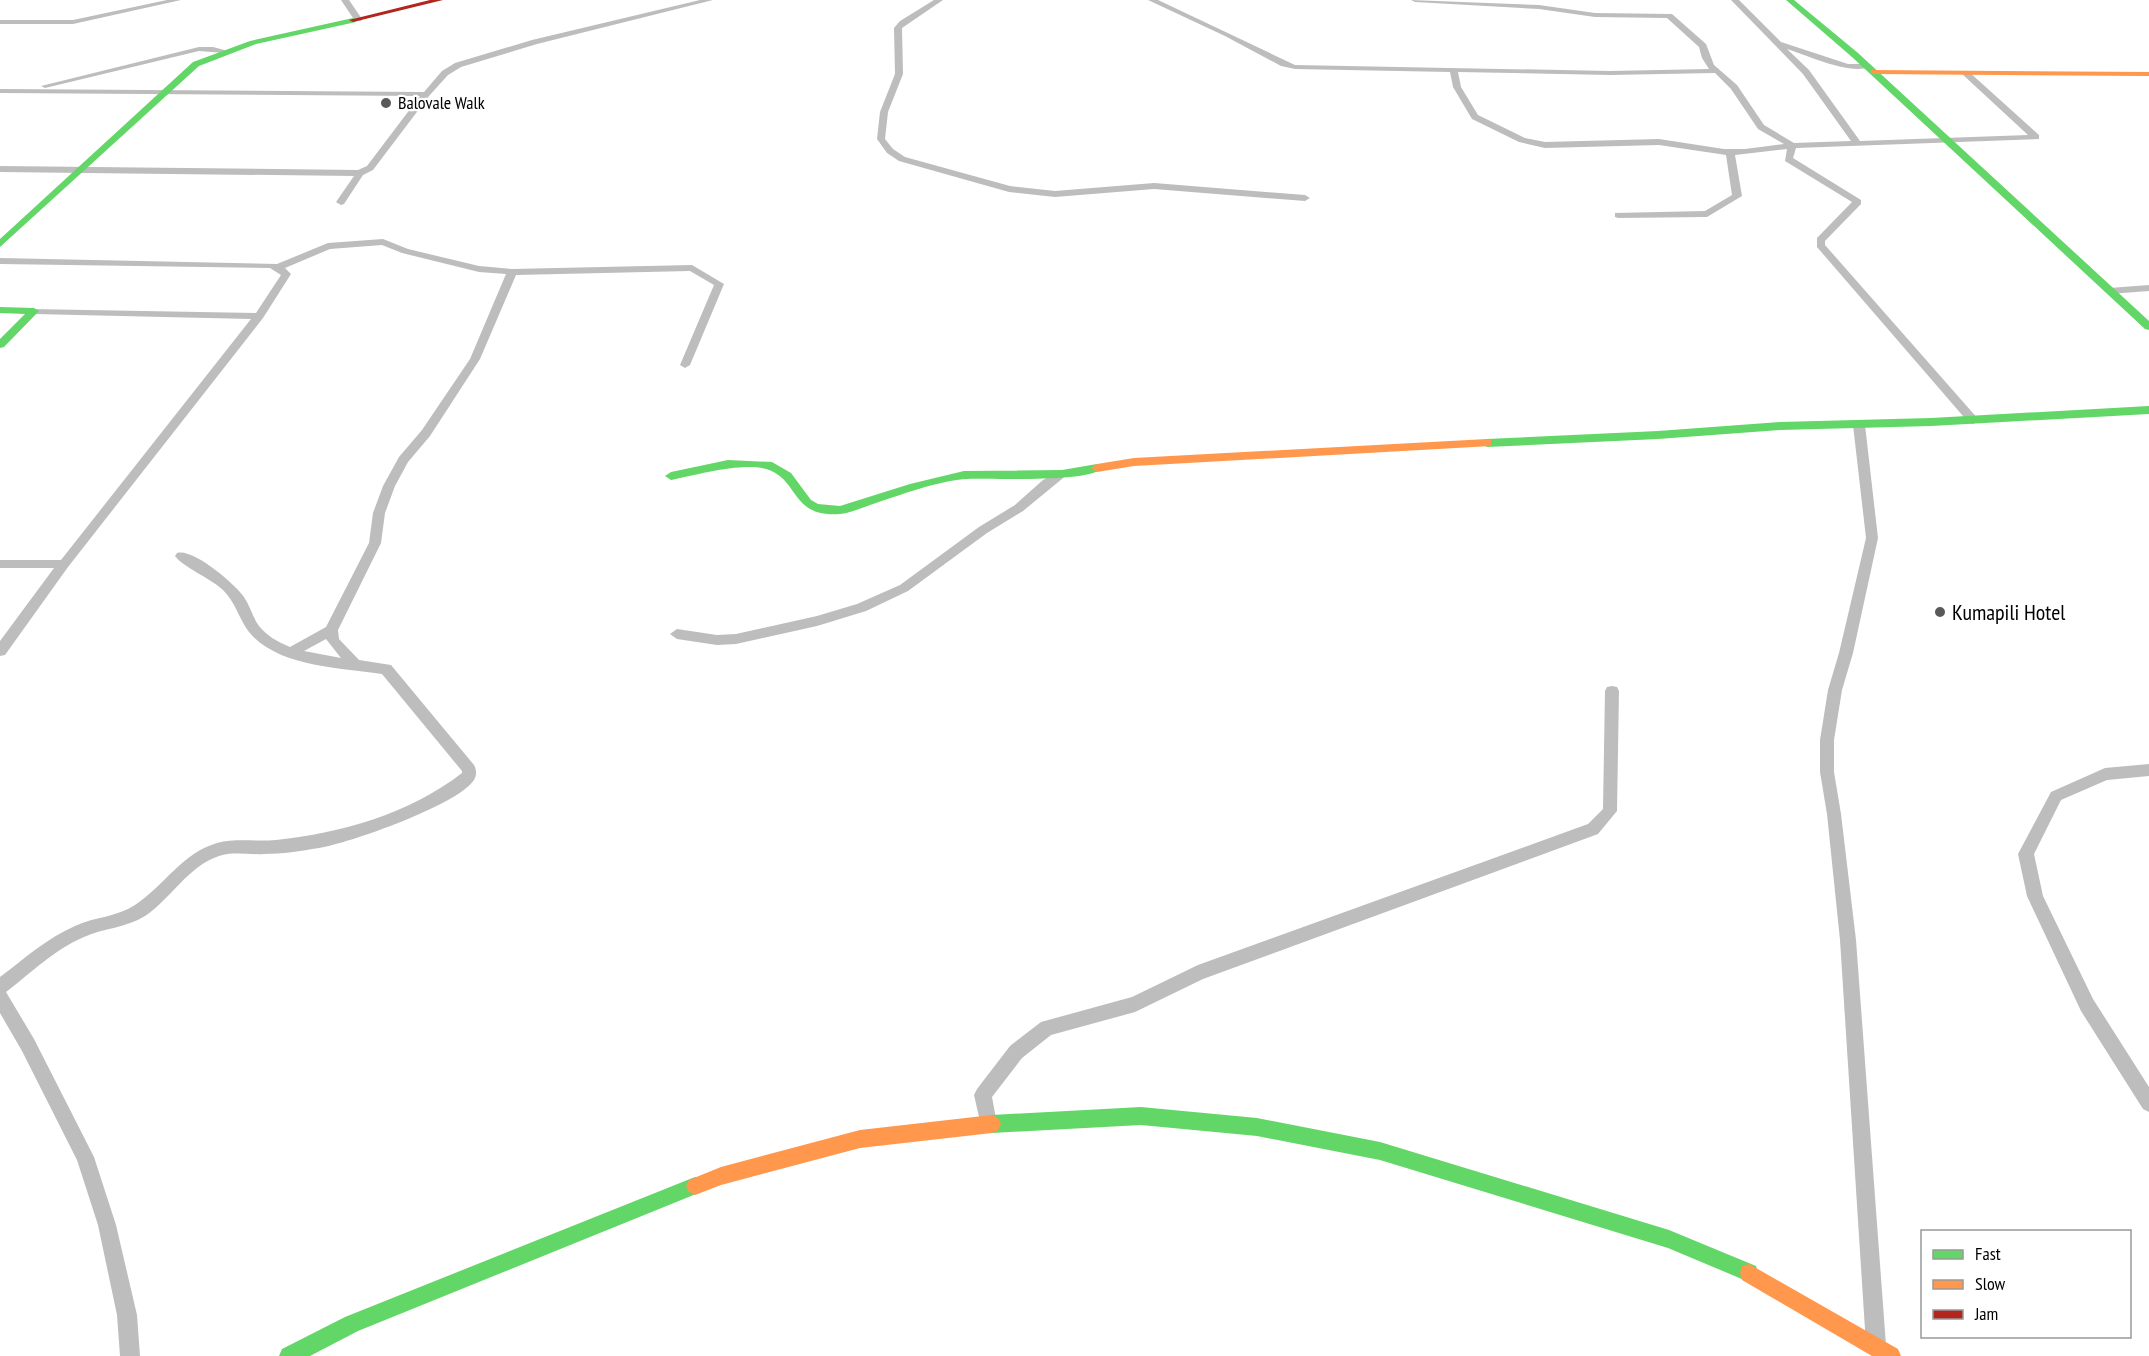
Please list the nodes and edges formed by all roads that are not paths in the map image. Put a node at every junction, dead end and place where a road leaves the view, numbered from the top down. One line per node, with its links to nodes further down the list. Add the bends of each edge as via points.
1 (177, 0): 13 (street, via 73,22)
2 (345, 0): 12 (street)
3 (439, 0): 12 (street)
4 (709, 0): 10 (street)
5 (939, 0): 32 (street, via 898,28 899,74 884,112 881,139 902,159 1009,189 1055,194 1154,186)
6 (1152, 0): 17 (street, via 1295,67)
7 (1415, 0): 11 (street)
8 (1735, 0): 14 (street)
9 (1790, 0): 16 (street)
10 (684, 3): 24 (street, via 473,59 450,69)
11 (1537, 3): 18 (street, via 1595,15 1669,16 1703,46 1706,58)
12 (358, 19): 15 (street)
13 (0, 22)
14 (1780, 44): 16 (street, via 1847,66); 26 (street, via 1831,104)
15 (224, 51): 22 (street, via 199,49); 23 (street, via 196,64)
16 (1871, 69): 19 (street); 25 (street)
17 (1453, 70): 18 (street); 28 (street, via 1457,87 1475,117 1530,142 1659,142)
18 (1718, 71): 27 (street, via 1761,127)
19 (1965, 73): 20 (street); 25 (street, via 2036,137)
20 (2149, 74)
21 (0, 91): 22 (street)
22 (24, 91): 23 (street)
23 (164, 92): 24 (street); 30 (street)
24 (426, 94): 31 (street, via 370,168)
25 (1947, 142): 26 (street); 40 (street)
26 (1857, 143): 27 (street)
27 (1792, 146): 28 (street); 48 (street, via 1788,159 1858,202 1820,240 1820,245)
28 (1730, 152): 34 (street, via 1737,196 1707,214)
29 (0, 170): 30 (street)
30 (80, 170): 31 (street); 35 (street)
31 (360, 173): 33 (street)
32 (1305, 198)
33 (341, 202)
34 (1618, 215)
35 (0, 244)
36 (0, 261): 37 (street)
37 (278, 267): 38 (street, via 328,246 383,242 460,266); 43 (street, via 284,278)
38 (512, 272): 46 (street, via 692,268 707,276 718,284); 55 (street, via 474,359 389,486 379,513 375,543)
39 (2149, 288): 40 (street)
40 (2109, 291): 44 (street)
41 (0, 310): 42 (street)
42 (34, 311): 43 (street); 45 (street)
43 (259, 316): 54 (street)
44 (2149, 327)
45 (0, 345)
46 (685, 365)
47 (2149, 410): 48 (street)
48 (1973, 420): 49 (street)
49 (1859, 425): 50 (street, via 1306,451 1134,462); 66 (street, via 1872,538 1835,690 1827,740 1827,772 1848,940)
50 (1062, 474): 51 (street, via 964,476 919,485 840,510 816,508 807,503 787,477 768,465 728,464); 56 (street, via 904,588 861,608 736,639)
51 (671, 476)
52 (181, 556): 58 (street, via 215,575 238,599 254,629)
53 (0, 564): 54 (street)
54 (63, 564): 57 (street)
55 (331, 630): 58 (street); 59 (street, via 333,640)
56 (677, 634)
57 (0, 651)
58 (291, 652): 59 (street)
59 (354, 664): 62 (street, via 386,669 469,769 469,776 436,798 325,841 218,849 191,864 138,912 82,930)
60 (1612, 691): 65 (street, via 1610,811 1593,829 1198,973 1135,1004 1047,1028 1016,1052 983,1095)
61 (2149, 770): 64 (street, via 2105,774 2056,796 2026,854 2035,896 2087,1005)
62 (0, 987)
63 (0, 997): 67 (street, via 85,1157 112,1247 127,1315)
64 (2149, 1103)
65 (988, 1124): 66 (street, via 1141,1116 1257,1127 1380,1150 1669,1239 1753,1275); 68 (street, via 860,1139 721,1176 352,1324)
66 (1876, 1345): 69 (street)
67 (130, 1356)
68 (289, 1356)
69 (1891, 1356)

